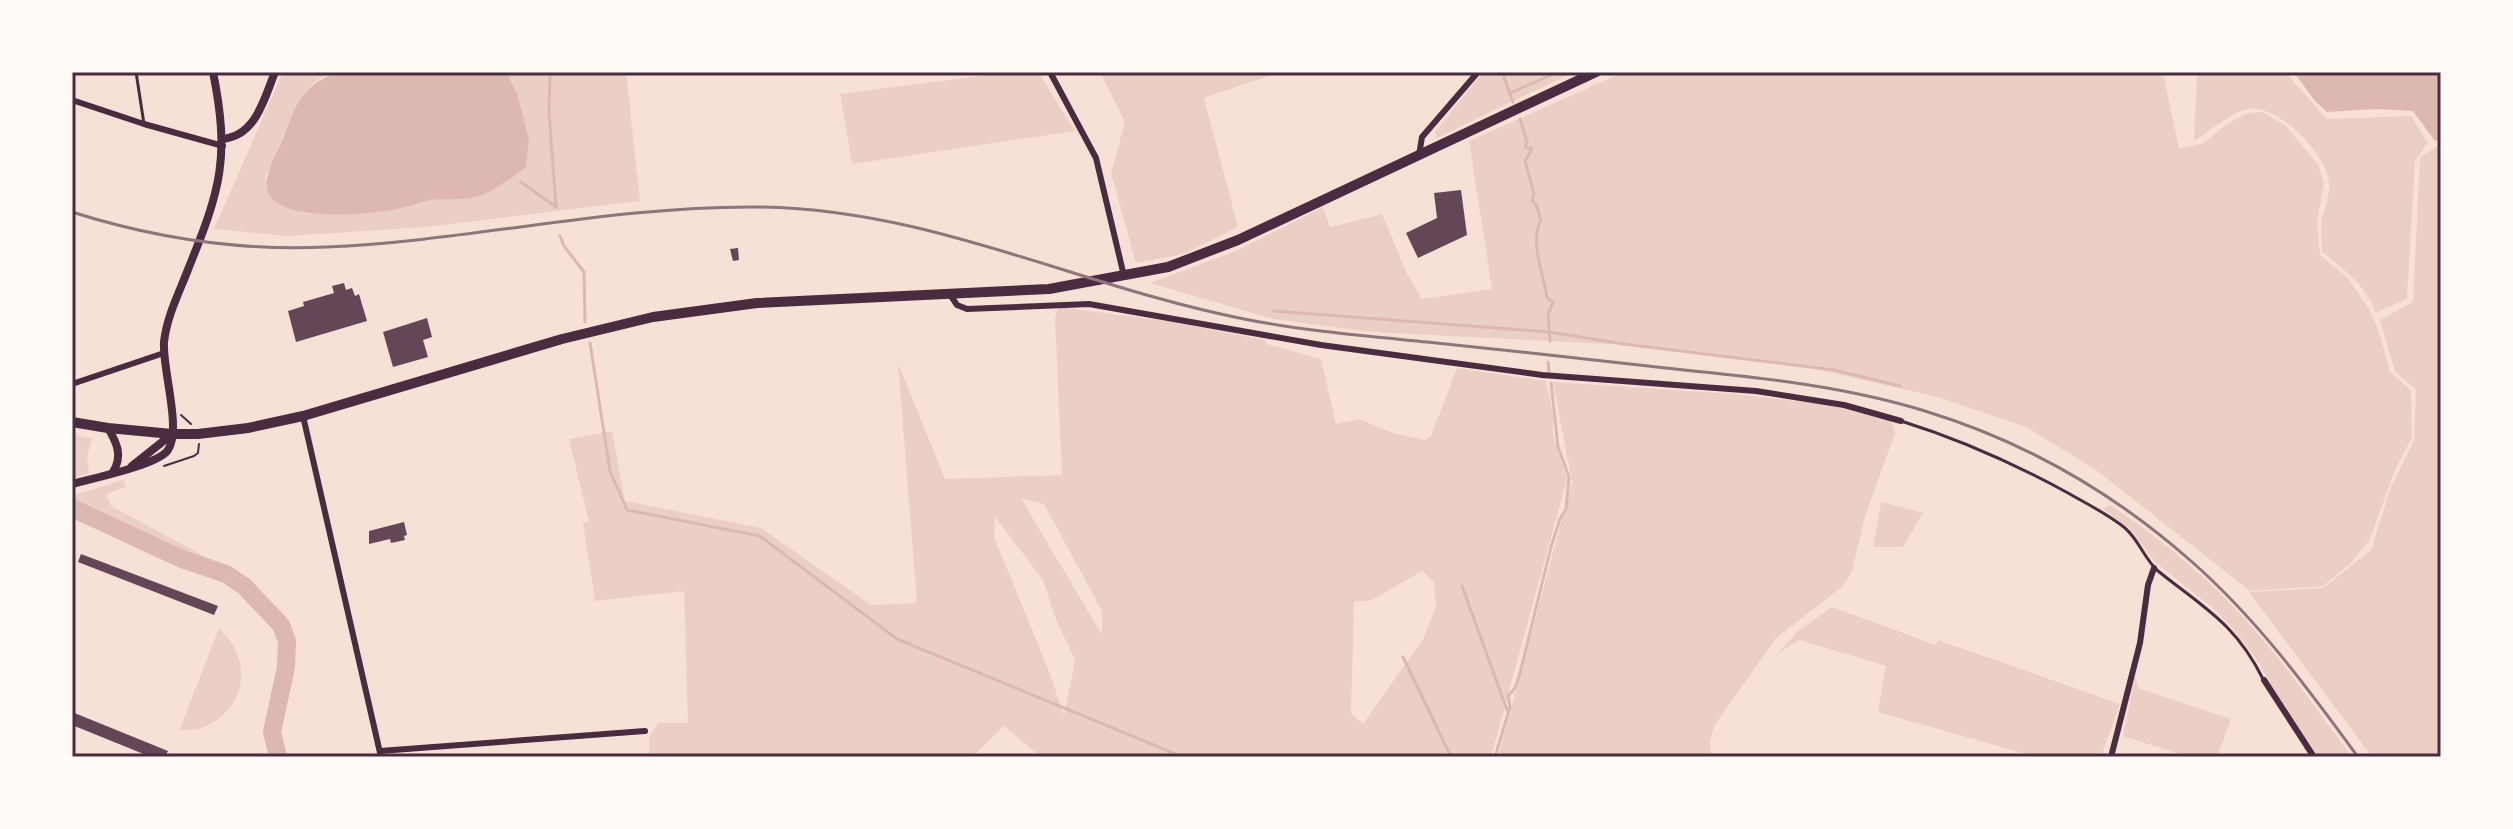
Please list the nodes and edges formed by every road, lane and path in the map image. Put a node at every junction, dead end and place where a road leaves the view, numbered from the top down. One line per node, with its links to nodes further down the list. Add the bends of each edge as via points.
1 (136, 72): 8 (lane)
2 (213, 72): 9 (street)
3 (275, 72): 9 (street, via 249,128)
4 (1050, 72): 11 (street, via 1096,158)
5 (1478, 72): 10 (street, via 1422,137)
6 (1596, 72): 10 (main road)
7 (72, 100): 8 (street)
8 (144, 124): 9 (street)
9 (222, 142): 13 (street, via 216,197 170,315)
10 (1419, 155): 11 (main road, via 1202,256)
11 (1124, 276): 12 (main road, via 1049,289)
12 (949, 293): 15 (main road, via 757,303 653,317); 16 (street, via 967,309 1089,304 1321,345 1542,375 1756,391 1844,405)
13 (164, 353): 14 (street); 19 (street)
14 (72, 384)
15 (303, 416): 19 (main road, via 248,428); 25 (street)
16 (1901, 421): 22 (lane, via 2038,476 2097,509 2125,529)
17 (72, 422): 18 (main road)
18 (108, 428): 19 (main road); 20 (street, via 118,452)
19 (172, 434): 20 (street, via 131,467)
20 (113, 472): 21 (street)
21 (72, 484)
22 (2154, 568): 23 (lane, via 2226,624); 26 (street)
23 (2264, 680): 27 (street)
24 (645, 731): 25 (street)
25 (380, 754)
26 (2111, 757)
27 (2314, 757)

